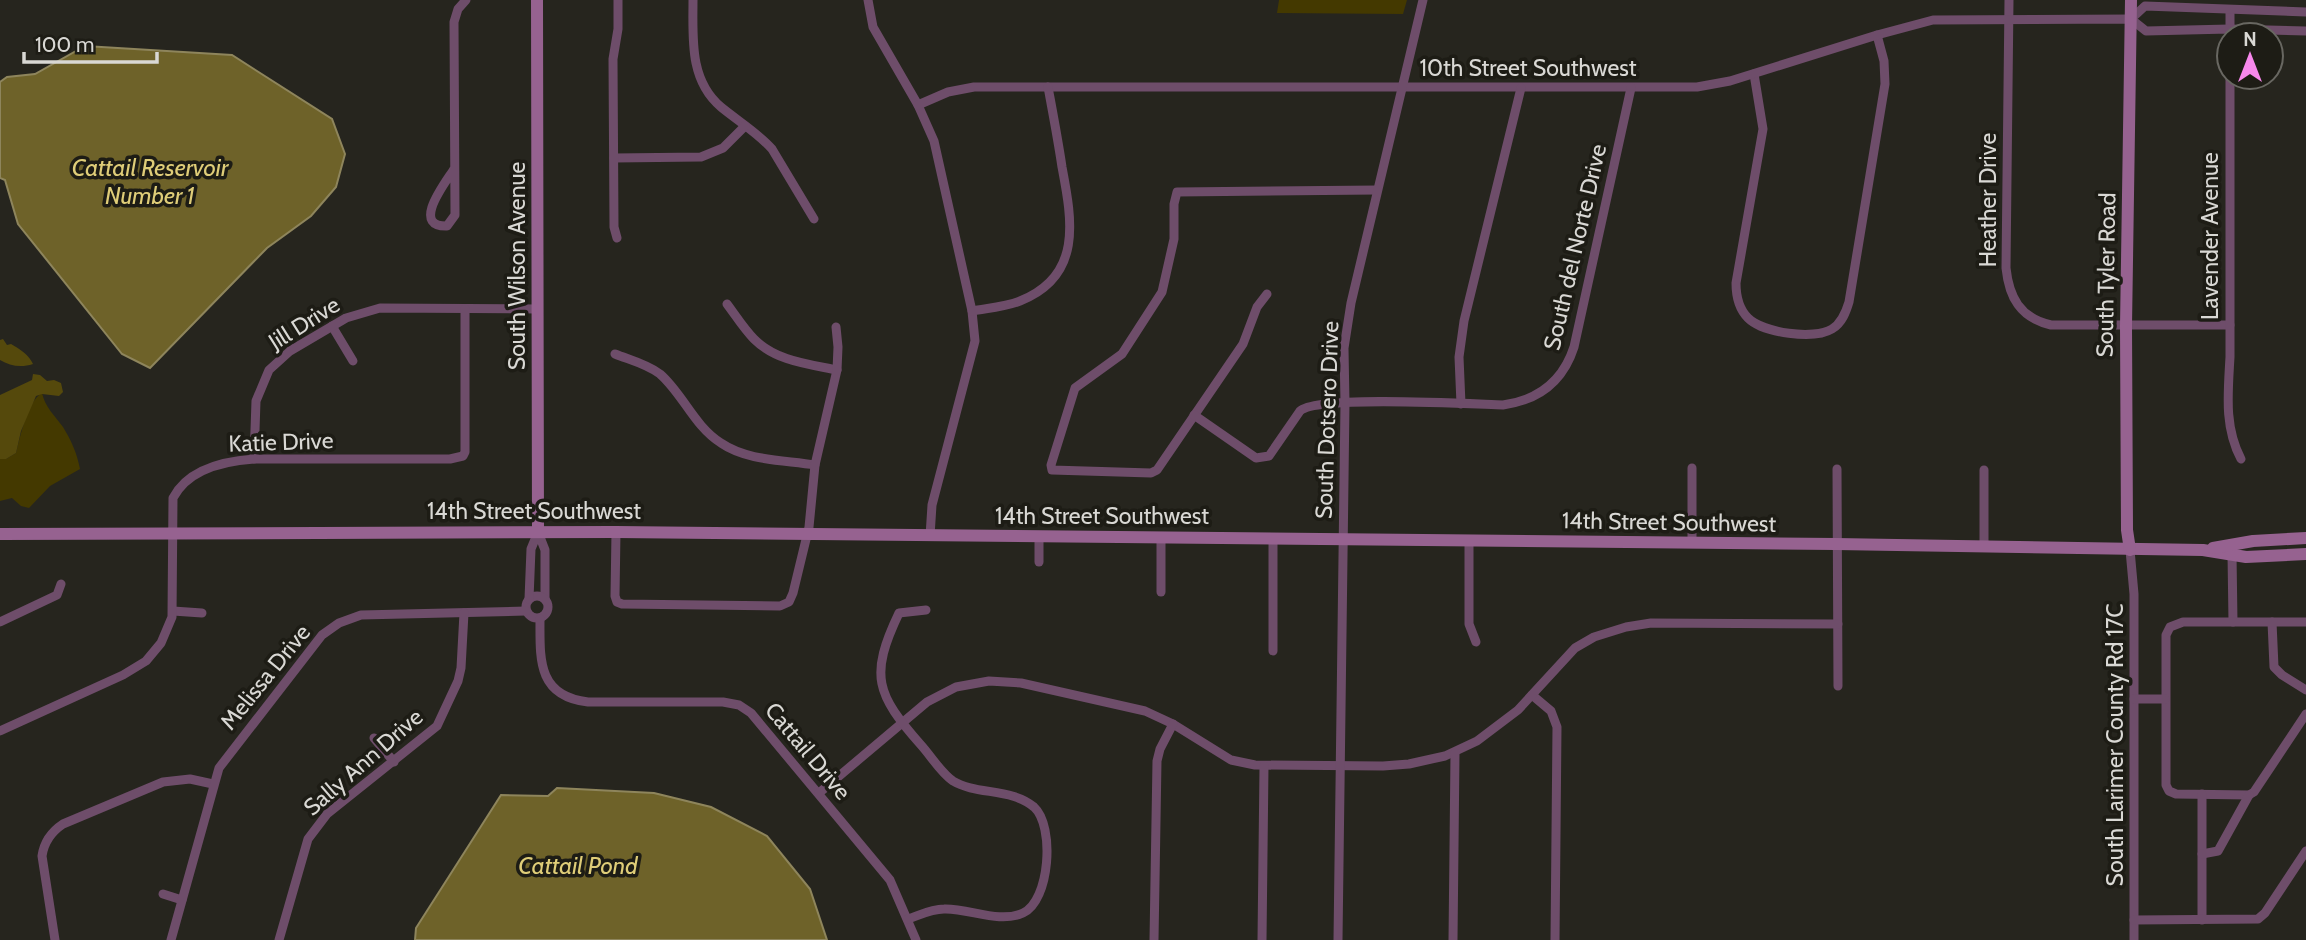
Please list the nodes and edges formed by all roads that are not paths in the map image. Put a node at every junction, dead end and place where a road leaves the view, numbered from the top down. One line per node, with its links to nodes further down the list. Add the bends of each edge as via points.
1 (466, 0): 27 (street, via 454,22)
2 (537, 0): 34 (main road, South Wilson Avenue)
3 (618, 0): 26 (street, via 613,59)
4 (693, 0): 25 (street, via 693,49 701,80 719,106)
5 (868, 0): 24 (street, via 873,27)
6 (1423, 0): 20 (street, South Dotsero Drive)
7 (2009, 0): 11 (street, Heather Drive)
8 (2131, 0): 12 (main road, South Tyler Road)
9 (2230, 10): 10 (street, 10th Street Southwest); 12 (street, 10th Street Southwest, via 2145,6); 13 (street, Lavender Avenue)
10 (2306, 12)
11 (2009, 18): 12 (street, 10th Street Southwest); 17 (street, 10th Street Southwest, via 1933,20); 38 (street, Heather Drive, via 2006,268 2011,295 2024,313 2040,323)
12 (2131, 19): 14 (street, 10th Street Southwest, via 2146,31); 38 (main road, South Tyler Road)
13 (2229, 21)
14 (2215, 29)
15 (2285, 30): 16 (street, 10th Street Southwest)
16 (2306, 31)
17 (1877, 35): 18 (street, 10th Street Southwest); 18 (street, via 1885,84 1849,302 1835,327 1815,335 1765,328 1750,320 1739,304 1736,283 1763,129)
18 (1754, 74): 22 (street, 10th Street Southwest, via 1697,87)
19 (1048, 87): 20 (street, 10th Street Southwest); 24 (street, 10th Street Southwest, via 974,87); 35 (street, via 1071,216 1068,250 1061,266 1037,292 1013,303)
20 (1402, 87): 21 (street, 10th Street Southwest); 28 (street, South Dotsero Drive)
21 (1521, 88): 22 (street, 10th Street Southwest); 44 (street, via 1464,321 1459,358)
22 (1631, 88): 44 (street, South del Norte Drive, via 1578,333 1565,370 1528,400 1503,405)
23 (2229, 91): 36 (street, Lavender Avenue)
24 (918, 105): 35 (street, via 937,148)
25 (746, 126): 26 (street, via 723,148 701,157); 29 (street, via 772,149)
26 (614, 158): 30 (street)
27 (454, 169): 27 (street, via 454,215 447,226 440,226 430,216 431,208)
28 (1377, 190): 43 (street, South Dotsero Drive, via 1343,348); 45 (street, via 1184,190 1175,194 1174,239 1162,292 1122,354 1075,388 1051,468 1057,472 1154,472)
29 (814, 219)
30 (617, 238)
31 (1267, 294): 45 (street, via 1243,344)
32 (727, 304): 42 (street, via 753,338 771,352)
33 (465, 309): 34 (street, Jill Drive); 37 (street, Jill Drive, via 380,308); 46 (street, Katie Drive, via 463,456)
34 (538, 309): 53 (main road, South Wilson Avenue)
35 (972, 311): 57 (street, via 975,341 932,505)
36 (2230, 325): 38 (street, Heather Drive); 47 (street, Lavender Avenue, via 2228,408 2231,442)
37 (332, 326): 41 (street); 46 (street, Jill Drive, via 290,351 269,370 256,401)
38 (2126, 326): 67 (main road, South Tyler Road)
39 (836, 327): 42 (street)
40 (615, 354): 48 (street, via 661,376 722,444 751,455)
41 (353, 361)
42 (837, 370): 48 (street)
43 (1345, 403): 44 (street, South del Norte Drive); 45 (street, South del Norte Drive, via 1304,407 1265,458 1256,458); 62 (street, South Dotsero Drive)
44 (1461, 404)
45 (1194, 415)
46 (254, 459): 52 (street, Katie Drive, via 223,462 184,484 173,498)
47 (2241, 459)
48 (815, 465): 56 (street)
49 (1692, 468): 64 (street)
50 (1837, 469): 65 (street)
51 (1984, 470): 66 (street)
52 (173, 532): 53 (main road, 14th Street Southwest); 55 (main road, 14th Street Southwest); 77 (street, Katie Drive)
53 (538, 532): 54 (main road, 14th Street Southwest); 74 (street, South Wilson Avenue, via 531,549); 75 (street, South Wilson Avenue, via 545,550)
54 (616, 532): 56 (main road, 14th Street Southwest); 56 (street, via 615,596 617,602 627,605 785,605 793,593)
55 (0, 534)
56 (808, 534): 57 (main road, 14th Street Southwest)
57 (930, 536): 58 (main road, 14th Street Southwest)
58 (1039, 537): 59 (main road, 14th Street Southwest); 71 (street)
59 (1161, 537): 61 (main road, 14th Street Southwest); 73 (street)
60 (2306, 538): 68 (main road, 14th Street Southwest)
61 (1273, 539): 62 (main road, 14th Street Southwest); 88 (street)
62 (1343, 540): 63 (main road, 14th Street Southwest); 101 (street, South Dotsero Drive)
63 (1469, 541): 64 (main road, 14th Street Southwest); 87 (street, via 1469,624)
64 (1692, 543): 65 (main road, 14th Street Southwest)
65 (1836, 544): 66 (main road, 14th Street Southwest); 86 (street)
66 (1984, 547): 67 (main road, 14th Street Southwest)
67 (2130, 550): 68 (main road, 14th Street Southwest); 92 (street, South Larimer County Rd 17C)
68 (2203, 550): 69 (main road, 14th Street Southwest)
69 (2232, 554): 70 (main road, 14th Street Southwest); 83 (street)
70 (2306, 554)
71 (1039, 562)
72 (61, 584): 82 (street, via 57,595)
73 (1161, 592)
74 (529, 599): 75 (street, via 538,596); 78 (street)
75 (545, 600): 81 (street, via 548,611)
76 (926, 610): 95 (street, via 899,613 881,663 882,690)
77 (173, 611): 79 (street); 97 (street, Katie Drive, via 161,643 146,662)
78 (526, 611): 80 (street, Melissa Drive); 81 (street, via 530,617)
79 (202, 613)
80 (464, 613): 100 (street, Sally Ann Drive, via 461,668 449,706 437,726); 103 (street, Melissa Drive, via 374,614 330,628 224,760)
81 (540, 618): 104 (street, Cattail Drive, via 542,670 561,693 588,702 738,705 757,718)
82 (0, 622)
83 (2233, 622): 84 (street); 93 (street, via 2183,622 2170,627)
84 (2272, 622): 85 (street); 90 (street, via 2274,667)
85 (2306, 622)
86 (1839, 624): 89 (street); 91 (street, via 1651,623 1626,627 1575,648)
87 (1476, 642)
88 (1273, 651)
89 (1838, 686)
90 (2306, 690)
91 (1532, 695): 99 (street, via 1497,727); 122 (street, via 1551,711 1557,727)
92 (2134, 699): 93 (street); 112 (street, South Larimer County Rd 17C)
93 (2165, 699): 105 (street, via 2166,785 2176,794)
94 (2306, 714): 106 (street)
95 (902, 724): 96 (street, via 945,691 999,681 1129,707); 104 (street); 111 (street, via 953,781 1033,806 1045,834 1044,885 1028,910 1007,917 942,909)
96 (1172, 724): 102 (street, via 1231,760); 118 (street, via 1157,761)
97 (0, 731)
98 (374, 738): 100 (street)
99 (1455, 753): 101 (street, via 1409,764); 121 (street)
100 (394, 762): 116 (street, Sally Ann Drive, via 313,830)
101 (1341, 765): 102 (street); 120 (street, South Dotsero Drive)
102 (1264, 766): 119 (street)
103 (213, 784): 110 (street, Melissa Drive); 114 (street, via 190,779 163,782 63,824 51,834 42,856)
104 (818, 793): 111 (street, Cattail Drive, via 890,880)
105 (2202, 794): 106 (street); 108 (street)
106 (2249, 795): 108 (street, via 2218,851)
107 (2306, 852): 113 (street, via 2258,919)
108 (2202, 855): 113 (street)
109 (163, 894): 110 (street)
110 (182, 900): 115 (street, Melissa Drive)
111 (908, 919): 117 (street, Cattail Drive)
112 (2134, 920): 113 (street); 123 (street, South Larimer County Rd 17C)
113 (2202, 920)
114 (55, 940)
115 (171, 940)
116 (279, 940)
117 (916, 940)
118 (1154, 940)
119 (1262, 940)
120 (1338, 940)
121 (1453, 940)
122 (1555, 940)
123 (2134, 940)

